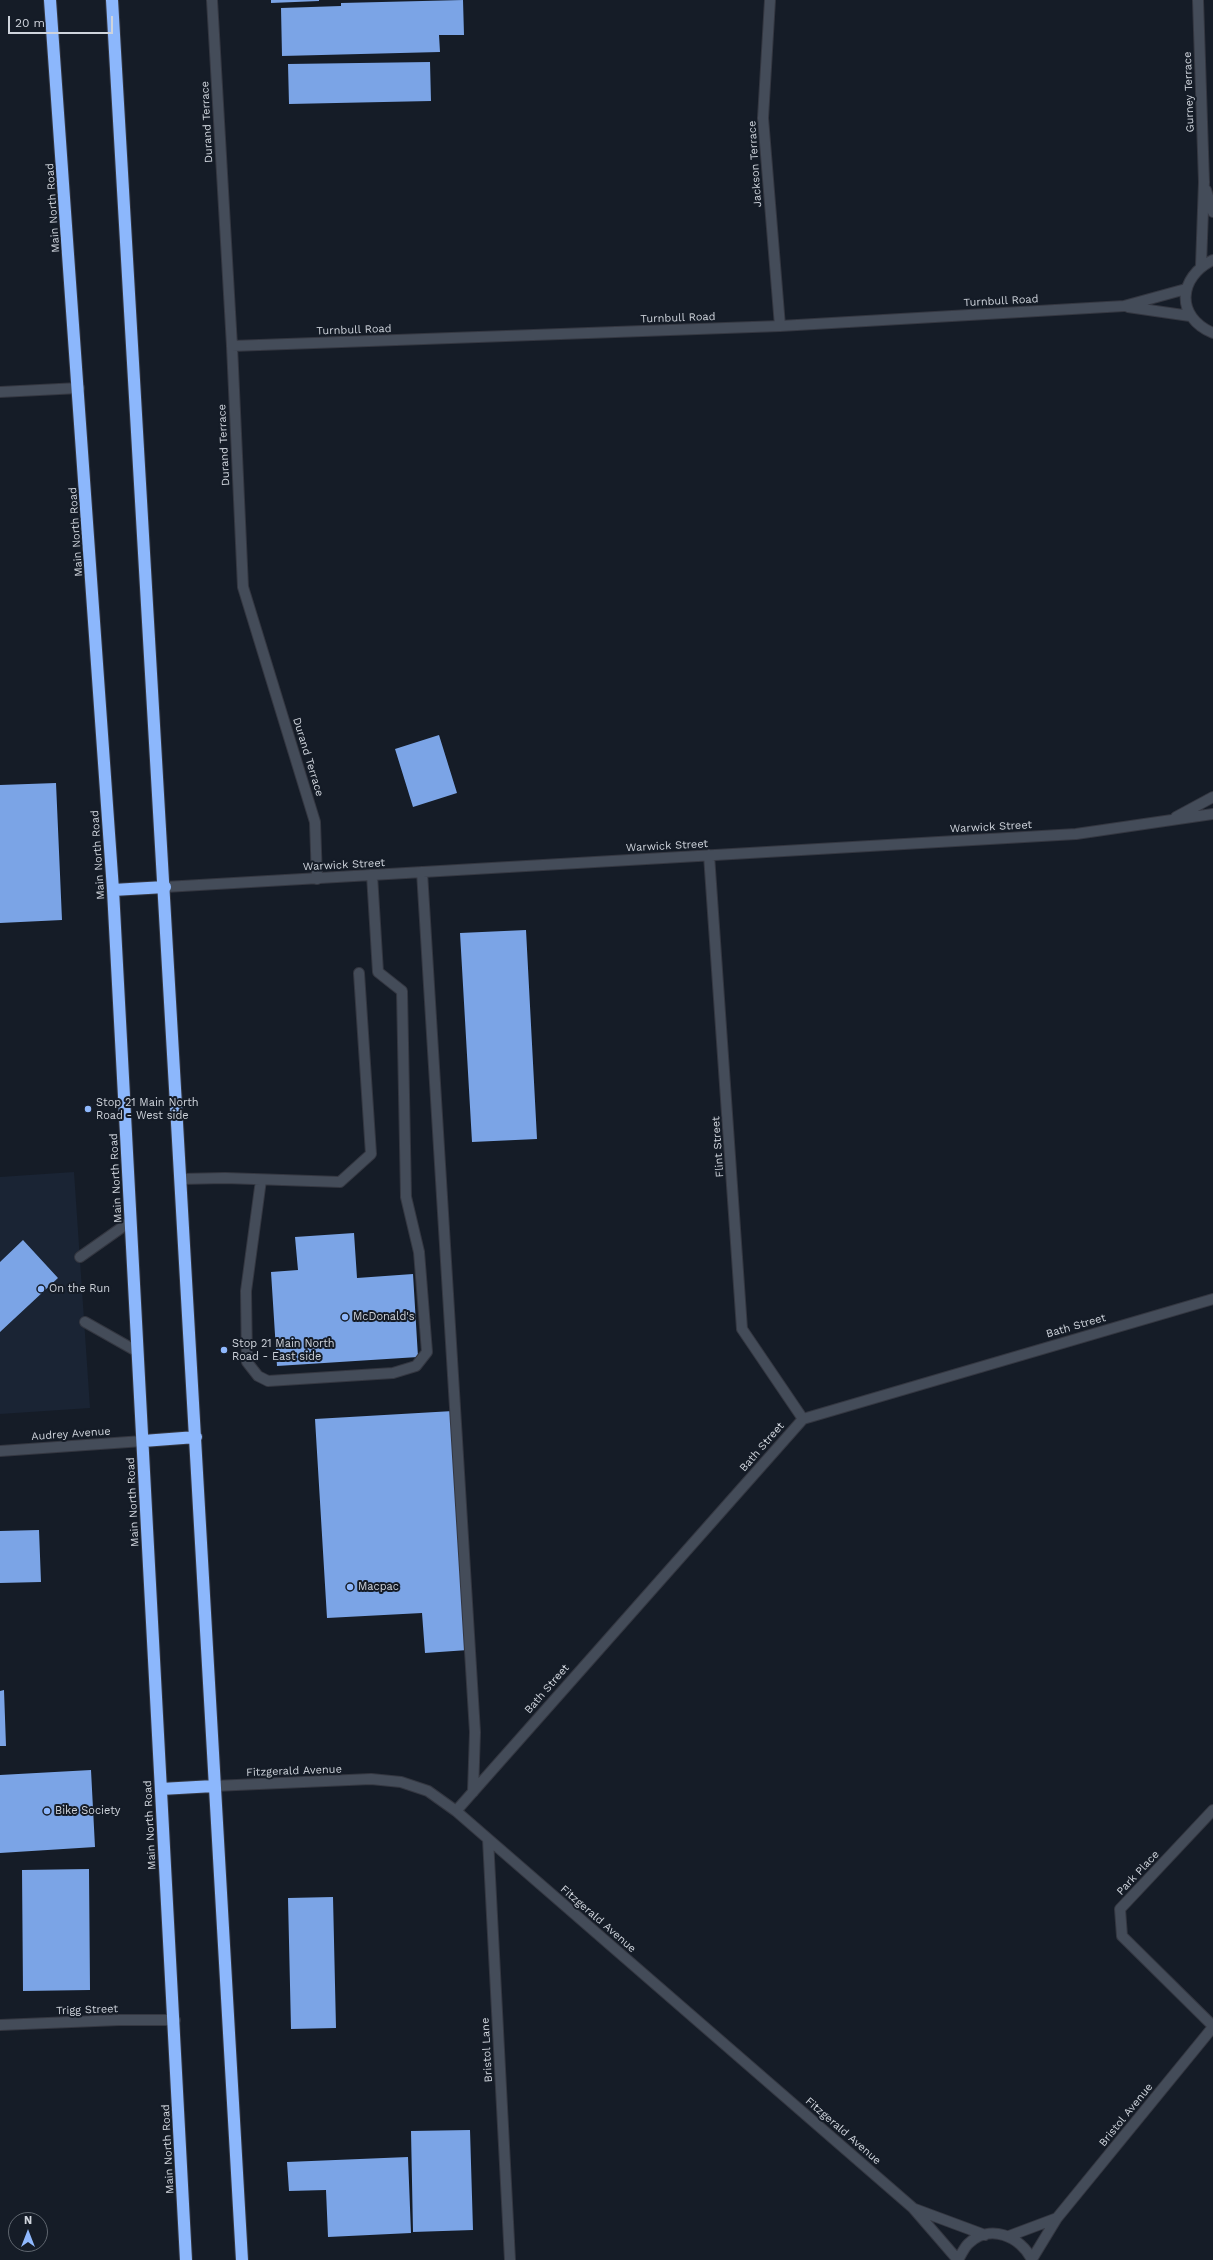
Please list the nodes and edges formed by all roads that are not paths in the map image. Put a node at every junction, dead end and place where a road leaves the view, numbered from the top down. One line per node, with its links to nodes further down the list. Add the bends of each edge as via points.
1 (50, 0): 16 (highway, Main North Road)
2 (112, 0): 25 (highway)
3 (212, 0): 15 (street, Durand Terrace)
4 (770, 0): 13 (street, Jackson Terrace, via 763,118)
5 (1198, 0): 6 (street, Gurney Terrace)
6 (1204, 182): 7 (street, Gurney Terrace); 9 (street, Gurney Terrace)
7 (1213, 212)
8 (1213, 260): 9 (street)
9 (1200, 266): 10 (street, via 1191,276)
10 (1186, 289): 11 (street, Turnbull Road); 12 (street, via 1186,303)
11 (1124, 306): 12 (street, Turnbull Road); 13 (street, Turnbull Road)
12 (1190, 316): 14 (street, via 1200,327)
13 (780, 326): 15 (street, Turnbull Road)
14 (1213, 334)
15 (232, 346): 24 (street, Durand Terrace, via 243,587 315,822)
16 (79, 388): 17 (street); 26 (highway, Main North Road)
17 (0, 392)
18 (1213, 797): 20 (street, Warwick Street)
19 (1213, 814): 20 (street, Warwick Street)
20 (1170, 820): 21 (street, Warwick Street, via 1076,834)
21 (709, 855): 22 (street, Warwick Street); 35 (street, Flint Street, via 742,1329)
22 (422, 872): 23 (street, Warwick Street); 41 (street, via 475,1732)
23 (372, 875): 24 (street, Warwick Street); 29 (street, via 378,972 402,991 406,1197 419,1252 427,1352 416,1366 392,1373 268,1382 258,1376 248,1362 246,1291)
24 (317, 879): 25 (street, Warwick Street)
25 (165, 887): 26 (highway); 28 (highway)
26 (114, 890): 30 (highway, Main North Road)
27 (358, 973): 29 (street, via 372,1154 340,1182)
28 (180, 1179): 29 (street); 36 (highway)
29 (261, 1180)
30 (131, 1221): 31 (street); 34 (highway, Main North Road)
31 (80, 1257)
32 (1213, 1299): 35 (street, Bath Street)
33 (85, 1322): 34 (street)
34 (138, 1352): 37 (highway, Main North Road)
35 (803, 1419): 41 (street, Bath Street)
36 (196, 1437): 37 (highway); 39 (highway)
37 (143, 1441): 38 (street, Audrey Avenue); 40 (highway, Main North Road)
38 (0, 1451)
39 (214, 1786): 40 (highway); 43 (street, Fitzgerald Avenue, via 372,1779 401,1782 428,1791); 53 (highway)
40 (161, 1789): 45 (highway, Main North Road)
41 (473, 1792): 43 (street, Bath Street)
42 (1213, 1810): 47 (street, Park Place, via 1120,1909 1122,1936)
43 (456, 1811): 44 (street, Fitzgerald Avenue)
44 (488, 1839): 48 (street, Fitzgerald Avenue); 54 (street, Bristol Lane)
45 (175, 2020): 46 (street, Trigg Street); 52 (highway, Main North Road)
46 (0, 2025)
47 (1213, 2027): 49 (street, Bristol Avenue)
48 (913, 2208): 50 (street, Fitzgerald Avenue); 55 (street, Fitzgerald Avenue)
49 (1057, 2218): 51 (street); 56 (street, Bristol Avenue)
50 (985, 2235): 51 (street); 55 (street, via 968,2244)
51 (1009, 2236): 56 (street, via 1022,2245)
52 (186, 2260)
53 (242, 2260)
54 (510, 2260)
55 (958, 2260)
56 (1032, 2260)

